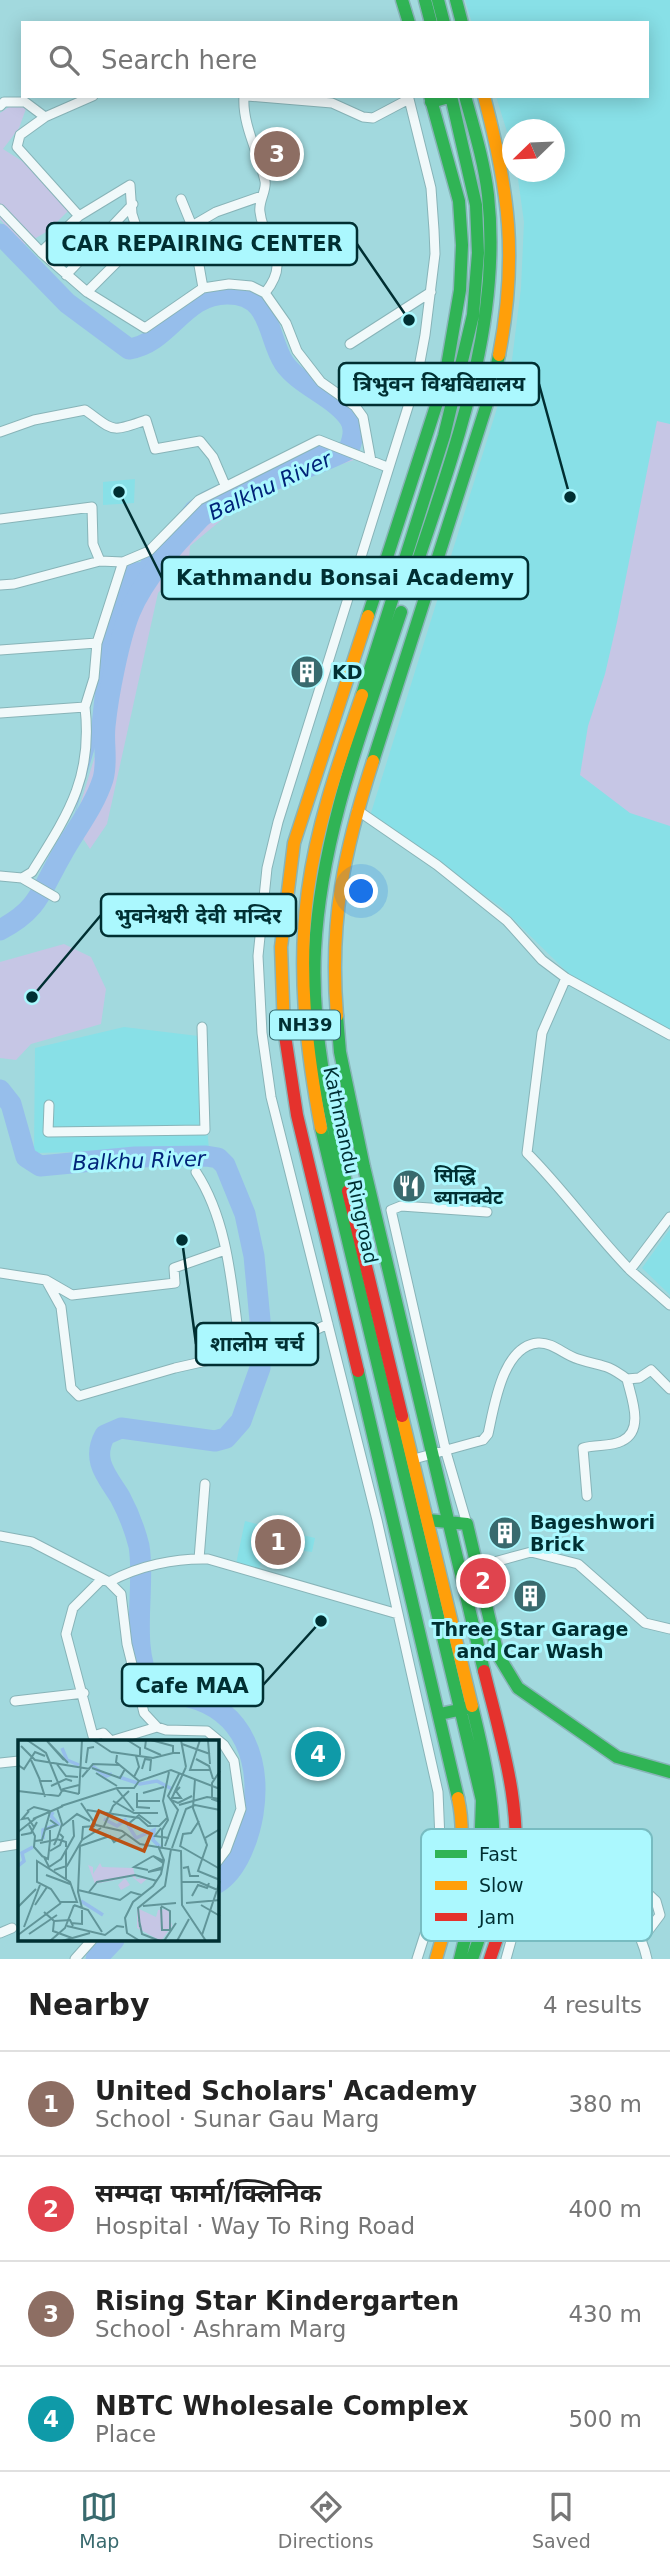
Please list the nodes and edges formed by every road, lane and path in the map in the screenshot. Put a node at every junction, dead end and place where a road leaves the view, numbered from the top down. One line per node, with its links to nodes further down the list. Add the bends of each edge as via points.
1 (402, 0): 5 (main road)
2 (425, 0): 6 (main road)
3 (438, 0): 7 (main road)
4 (456, 0): 8 (main road)
5 (408, 21)
6 (430, 21)
7 (443, 21)
8 (461, 21)
9 (88, 98): 17 (street)
10 (246, 98): 18 (street, via 248,124 265,182)
11 (293, 98): 29 (street, via 331,103 373,118 409,99 431,188 436,254)
12 (452, 98): 83 (main road, Kathmandu Ringroad / NH39, via 470,166 478,220 471,341 394,598 330,789 308,889 301,955 307,1051 321,1127)
13 (466, 98): 67 (main road, Kathmandu Ringroad / NH39, via 489,210 490,262 478,361 338,816 326,863 315,949 316,1022 323,1074)
14 (484, 98): 44 (main road, via 505,182 511,234 502,345)
15 (430, 99): 52 (main road, via 459,203 461,266 456,322 445,378 293,843 283,893 281,998)
16 (0, 106): 17 (street, via 25,102)
17 (45, 117): 22 (street, via 20,135 17,147)
18 (262, 195): 23 (street); 30 (street, via 259,212 279,268)
19 (181, 199): 23 (street)
20 (133, 204): 22 (street, via 130,185); 24 (street); 26 (street)
21 (0, 209): 25 (street)
22 (79, 216): 25 (street)
23 (192, 226): 24 (street, via 148,231); 27 (street)
24 (141, 242): 28 (street)
25 (41, 252): 26 (street)
26 (66, 275): 28 (street)
27 (204, 289): 28 (street, via 145,328); 30 (street, via 229,284)
28 (88, 292)
29 (431, 292): 31 (street); 34 (street, via 417,378)
30 (265, 293): 33 (street, via 278,307 297,351 321,382 363,417)
31 (350, 344)
32 (0, 432): 35 (street, via 85,410 108,428 120,429 146,419 155,449 200,441)
33 (367, 460): 34 (street); 35 (street, via 319,440)
34 (387, 467): 53 (street, via 267,868 259,995 271,1097)
35 (224, 482): 38 (street, via 189,508 148,552)
36 (0, 519): 37 (street, via 92,507 93,544)
37 (100, 561): 38 (street); 39 (street)
38 (123, 562): 40 (street)
39 (0, 585)
40 (97, 643): 41 (street); 42 (street, via 94,678)
41 (0, 650)
42 (85, 707): 43 (street); 46 (street, via 88,733 74,804 32,872)
43 (0, 713)
44 (357, 810): 48 (street, via 497,913); 66 (main road, via 334,929 340,1052)
45 (0, 876): 46 (street)
46 (22, 878): 47 (street)
47 (55, 897)
48 (566, 978): 50 (street); 58 (street, via 542,1033 527,1153)
49 (202, 1027): 51 (street, via 205,1130 48,1132)
50 (670, 1035)
51 (49, 1105)
52 (301, 1134): 53 (street); 79 (main road)
53 (281, 1139): 62 (street)
54 (196, 1172): 57 (street, via 211,1194)
55 (487, 1212): 66 (street, via 401,1206 391,1210)
56 (670, 1217): 58 (street)
57 (225, 1250): 60 (street, via 174,1268 175,1283 72,1295); 63 (street)
58 (629, 1270): 61 (street)
59 (0, 1273): 60 (street)
60 (46, 1280): 63 (street, via 61,1307 71,1388 79,1396)
61 (670, 1305)
62 (328, 1324): 63 (street, via 273,1350); 77 (street)
63 (244, 1353)
64 (627, 1379): 65 (street, via 650,1370); 66 (street, via 607,1364 576,1359 558,1347 538,1343 527,1347 499,1381 488,1434 483,1440); 69 (street, via 634,1425 623,1441 583,1448)
65 (670, 1389)
66 (440, 1453): 67 (street); 71 (main road); 72 (street)
67 (414, 1459): 70 (main road, Kathmandu Ringroad / NH39)
68 (205, 1484): 74 (street)
69 (587, 1496)
70 (428, 1520): 71 (main road); 83 (main road, Kathmandu Ringroad / NH39)
71 (446, 1522): 72 (main road); 101 (main road, via 511,1778)
72 (467, 1524): 75 (main road)
73 (0, 1536): 76 (street, via 32,1542)
74 (200, 1559): 76 (street, via 187,1558); 77 (street)
75 (475, 1567): 78 (street, via 531,1552 578,1564 645,1623); 96 (main road, via 498,1655 518,1688 617,1757)
76 (108, 1580): 81 (street, via 73,1608 66,1634); 85 (street, via 121,1594 139,1703)
77 (398, 1614): 80 (street)
78 (670, 1629)
79 (426, 1656): 80 (street); 84 (main road)
80 (409, 1659): 97 (street, via 436,1777)
81 (84, 1693): 82 (street); 87 (street, via 84,1711)
82 (15, 1701)
83 (468, 1707): 84 (main road); 99 (main road, Kathmandu Ringroad / NH39); 100 (main road, Kathmandu Ringroad / NH39, via 490,1779)
84 (440, 1714): 98 (main road)
85 (157, 1727): 86 (street); 90 (street)
86 (191, 1731): 91 (street); 92 (street, via 207,1731)
87 (93, 1736): 88 (street); 89 (street, via 103,1733)
88 (86, 1740)
89 (110, 1740)
90 (114, 1740)
91 (192, 1740)
92 (218, 1740)
93 (219, 1741): 104 (street, via 234,1761 239,1819)
94 (18, 1762): 95 (street)
95 (0, 1763)
96 (670, 1772)
97 (442, 1829)
98 (462, 1829)
99 (484, 1829)
100 (495, 1829)
101 (516, 1829)
102 (18, 1844): 103 (street)
103 (0, 1847)
104 (219, 1859)
105 (652, 1897): 106 (street, via 660,1915)
106 (652, 1926)
107 (12, 1928): 108 (street)
108 (0, 1933)
109 (91, 1941): 117 (street)
110 (422, 1941): 118 (street)
111 (441, 1941): 119 (main road)
112 (465, 1941): 120 (main road, Kathmandu Ringroad / NH39)
113 (478, 1941): 121 (main road, Kathmandu Ringroad / NH39)
114 (496, 1941): 122 (main road)
115 (511, 1941): 123 (street)
116 (642, 1941): 124 (street)
117 (75, 1959)
118 (417, 1959)
119 (436, 1959)
120 (460, 1959)
121 (472, 1959)
122 (490, 1959)
123 (506, 1959)
124 (647, 1959)

